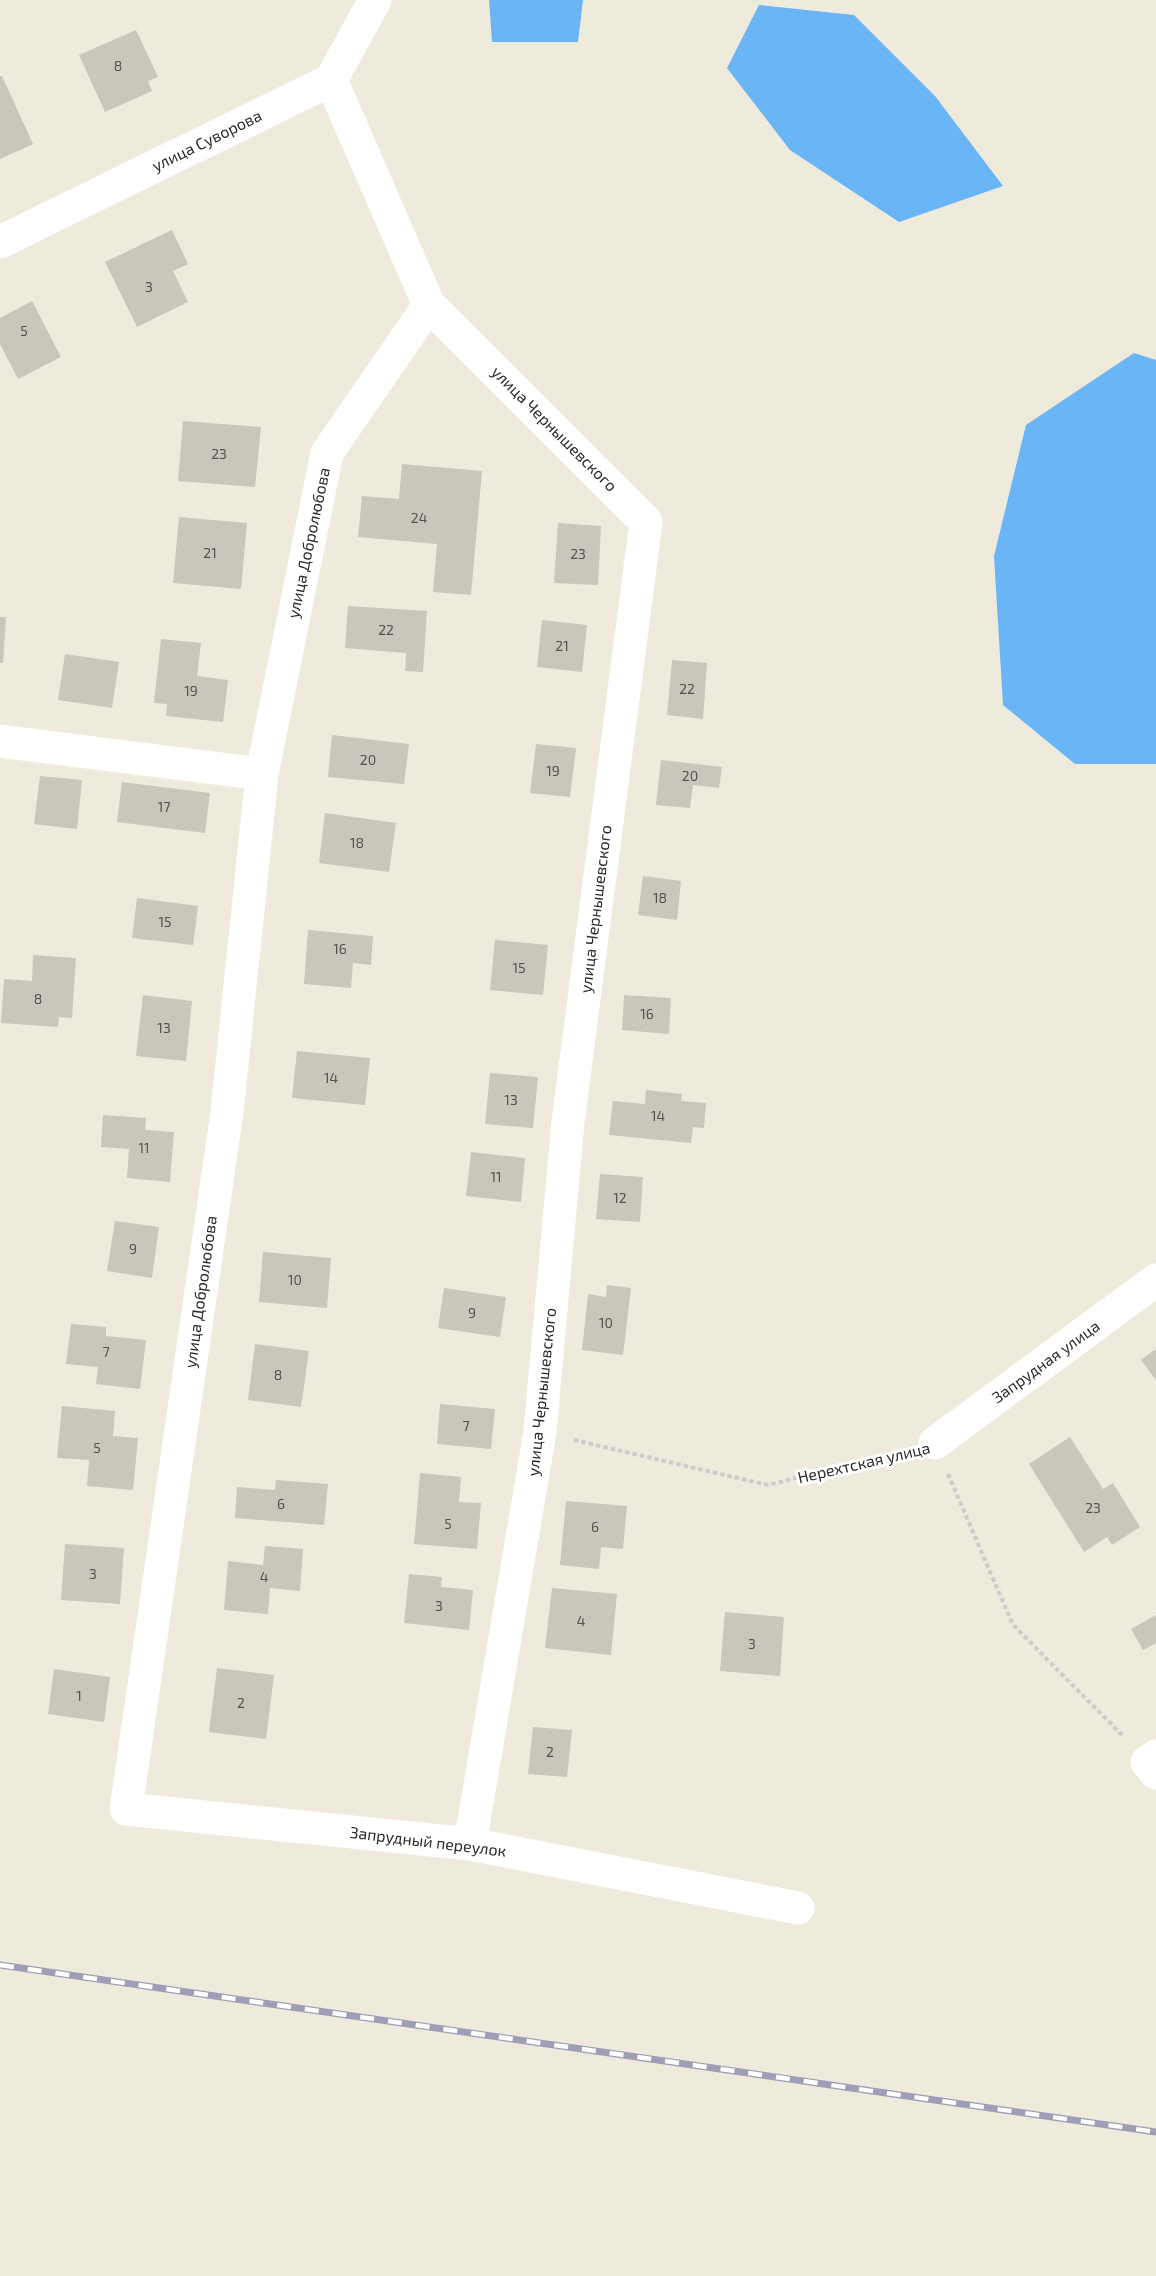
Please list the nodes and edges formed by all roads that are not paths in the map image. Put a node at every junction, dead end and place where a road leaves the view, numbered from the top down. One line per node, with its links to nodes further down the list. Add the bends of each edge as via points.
1 (375, 0): 2 (street)
2 (331, 80): 3 (street, улица Суворова); 4 (street, улица Чернышевского)
3 (0, 242)
4 (429, 305): 6 (street, улица Добролюбова, via 327,453); 10 (street, улица Чернышевского, via 646,522 568,1122 540,1432)
5 (0, 741): 6 (street)
6 (262, 774): 9 (street, улица Добролюбова, via 228,1112)
7 (1156, 1280): 8 (street, Запрудная улица)
8 (935, 1443)
9 (126, 1809): 10 (street, Запрудный переулок)
10 (470, 1844): 11 (street, Запрудный переулок)
11 (798, 1908)

